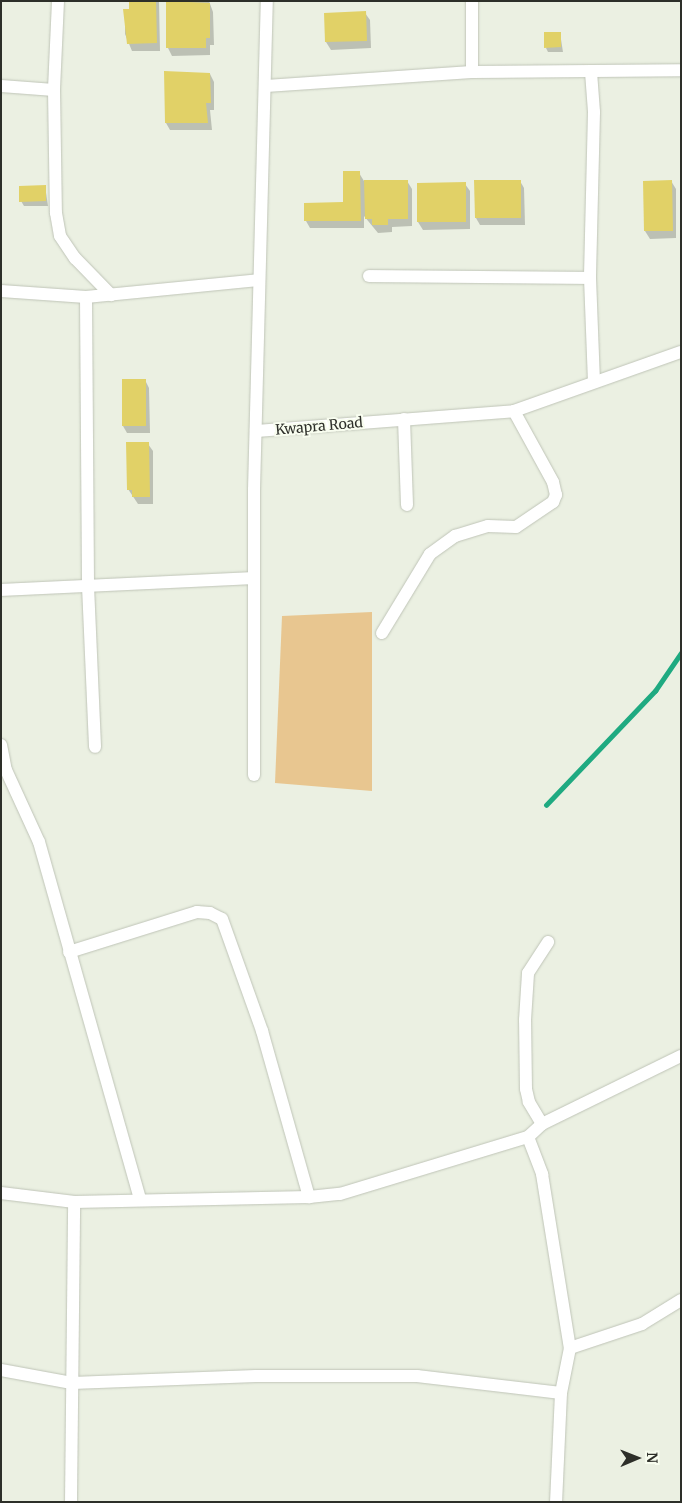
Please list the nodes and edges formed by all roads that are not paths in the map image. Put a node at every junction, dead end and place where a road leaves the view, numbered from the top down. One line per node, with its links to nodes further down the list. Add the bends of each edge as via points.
1 (58, 1): 9 (street)
2 (267, 1): 8 (street, Kwapra Road)
3 (472, 1): 5 (street)
4 (681, 70): 6 (street)
5 (472, 72): 6 (street); 8 (street)
6 (591, 72): 11 (street, via 594,112)
7 (1, 86): 9 (street)
8 (266, 86): 12 (street, Kwapra Road)
9 (54, 90): 14 (street, via 56,213 60,236 75,258)
10 (370, 276): 11 (street)
11 (590, 278): 17 (street)
12 (258, 280): 14 (street); 20 (street, Kwapra Road)
13 (1, 291): 15 (street)
14 (110, 296): 15 (street)
15 (86, 297): 23 (street)
16 (681, 352): 17 (street, Kwapra Road)
17 (594, 382): 18 (street, Kwapra Road)
18 (514, 411): 19 (street, Kwapra Road); 25 (street, via 553,482 556,495 553,502 516,528 488,526 455,536 430,554)
19 (404, 419): 20 (street, Kwapra Road); 21 (street)
20 (256, 431): 22 (street)
21 (407, 505)
22 (254, 578): 23 (street); 28 (street)
23 (88, 586): 24 (street); 27 (street)
24 (1, 590)
25 (382, 633)
26 (1, 745): 30 (street, via 6,770 39,842)
27 (95, 747)
28 (254, 775)
29 (548, 942): 32 (street, via 528,973 524,1020 526,1089 529,1102)
30 (69, 952): 35 (street, via 197,912 222,919 262,1031); 36 (street)
31 (681, 1056): 32 (street)
32 (542, 1124): 33 (street)
33 (528, 1137): 35 (street, via 340,1194); 39 (street, via 542,1174)
34 (1, 1193): 37 (street)
35 (309, 1197): 36 (street)
36 (140, 1199): 37 (street)
37 (74, 1202): 41 (street)
38 (681, 1300): 39 (street, via 642,1324)
39 (570, 1348): 42 (street)
40 (1, 1370): 41 (street)
41 (72, 1382): 42 (street, via 256,1376 417,1376); 43 (street)
42 (561, 1393): 44 (street)
43 (71, 1502)
44 (556, 1502)

